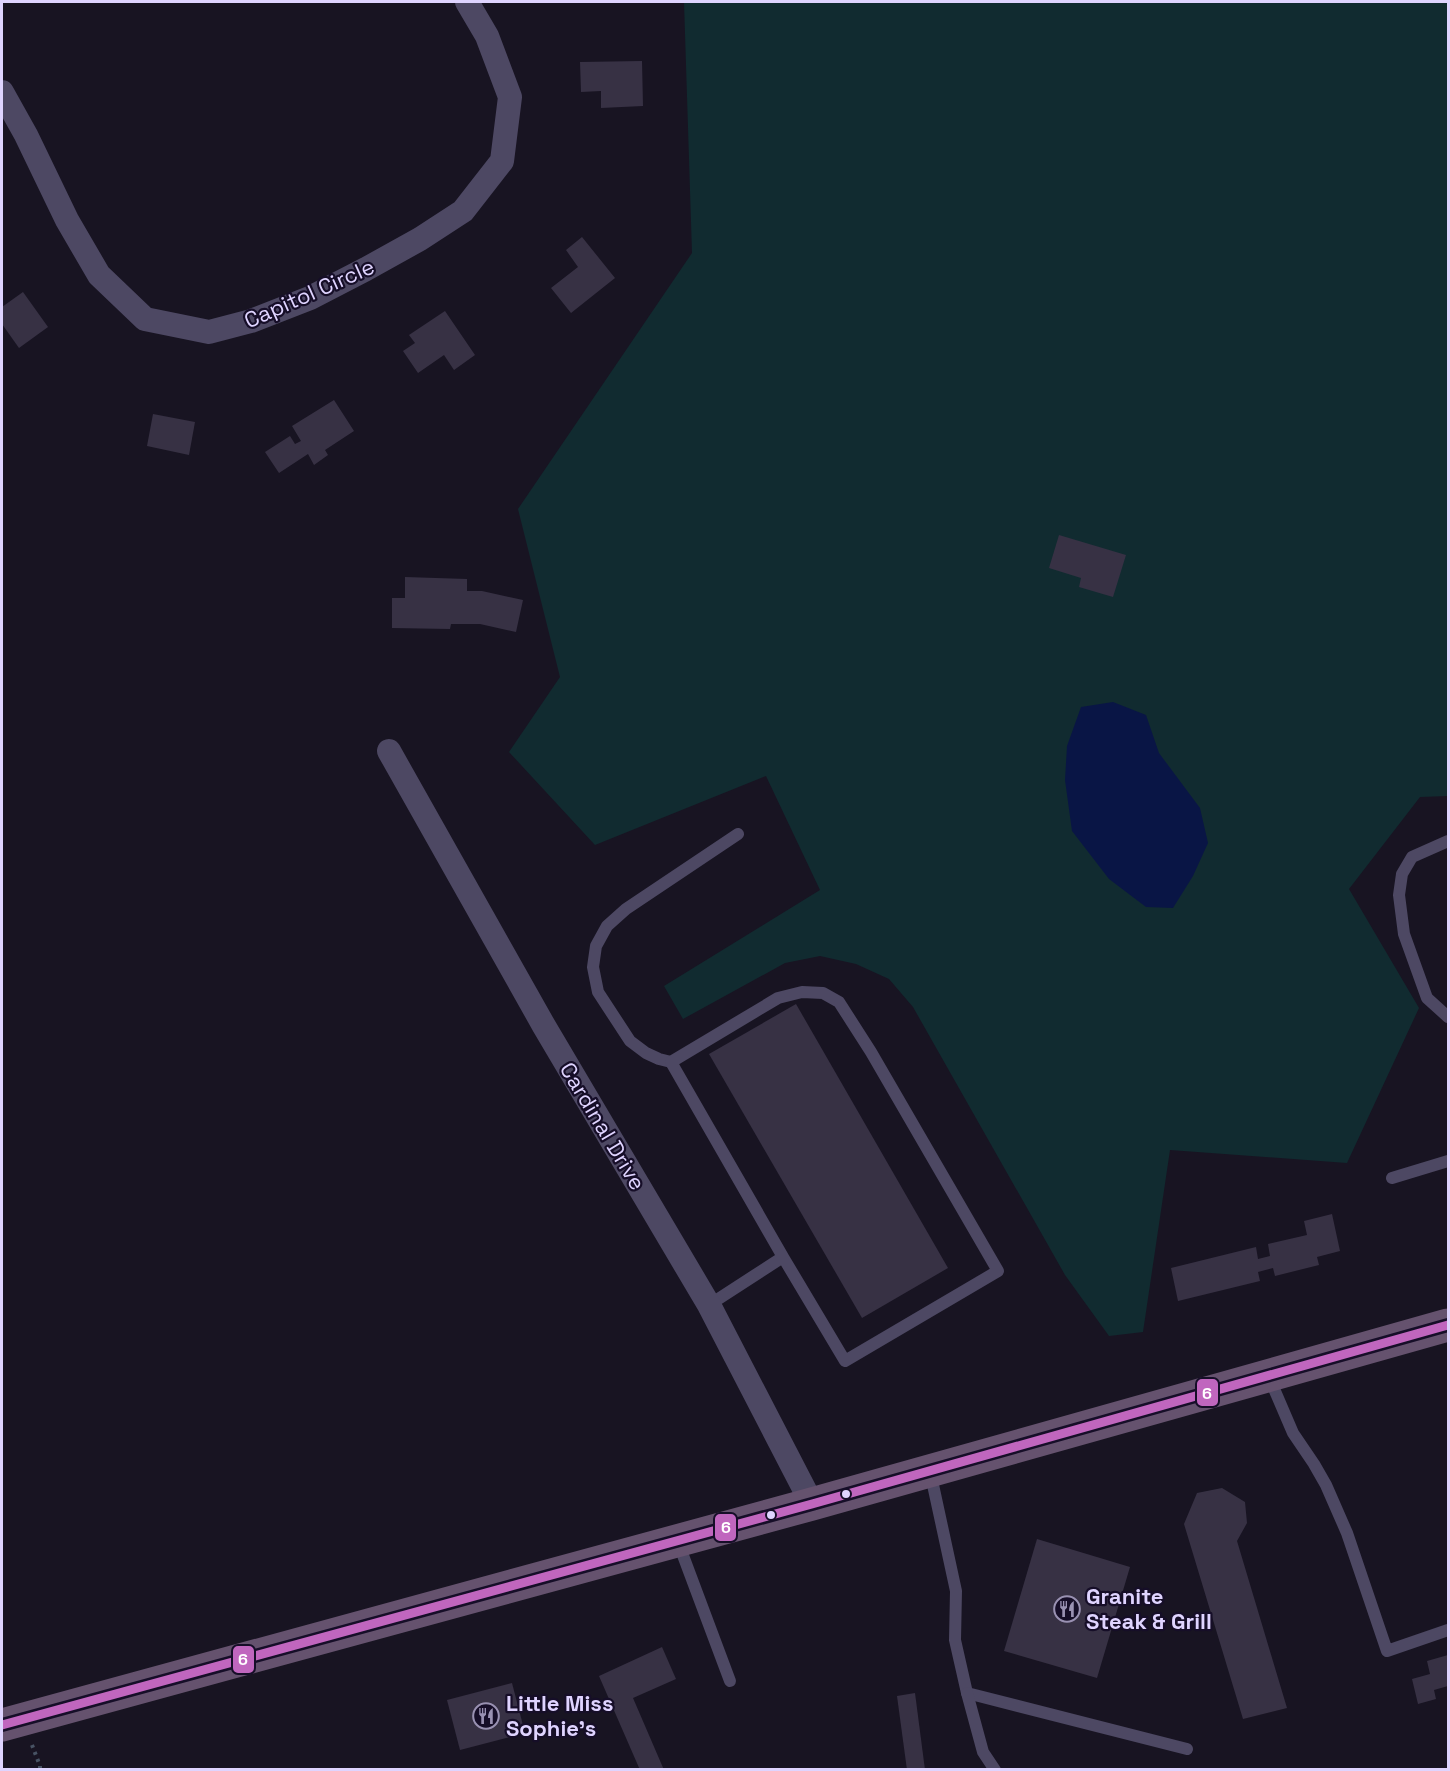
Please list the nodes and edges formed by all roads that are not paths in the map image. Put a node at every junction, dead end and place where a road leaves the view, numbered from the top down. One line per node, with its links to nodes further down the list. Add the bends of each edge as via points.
1 (467, 2): 2 (street, Capitol Circle, via 487,36 510,97 502,160 463,211 420,239 310,297 251,321 209,332 145,319 99,275)
2 (2, 92)
3 (389, 751): 11 (street, Cardinal Drive, via 544,1026)
4 (738, 834): 7 (lane, via 626,909 607,926 596,946 593,967 598,992 630,1041 646,1053)
5 (1449, 841): 6 (lane, via 1412,857 1402,874 1399,895 1404,934 1427,998)
6 (1449, 1017)
7 (671, 1062): 10 (lane); 10 (lane, via 778,998 802,992 823,993 839,1002 998,1270 845,1361)
8 (1449, 1161): 9 (lane)
9 (1392, 1178)
10 (783, 1257): 11 (lane)
11 (709, 1305): 15 (street, Cardinal Drive)
12 (1449, 1325): 13 (highway)
13 (1268, 1375): 14 (highway); 17 (lane, via 1293,1432 1326,1485 1347,1533 1387,1651)
14 (930, 1470): 15 (highway); 19 (lane, via 956,1591 955,1640)
15 (812, 1504): 16 (highway)
16 (678, 1541): 18 (lane); 20 (highway)
17 (1449, 1630)
18 (730, 1681)
19 (967, 1693): 21 (lane); 22 (lane, via 983,1752)
20 (2, 1725)
21 (1187, 1749)
22 (995, 1770)

